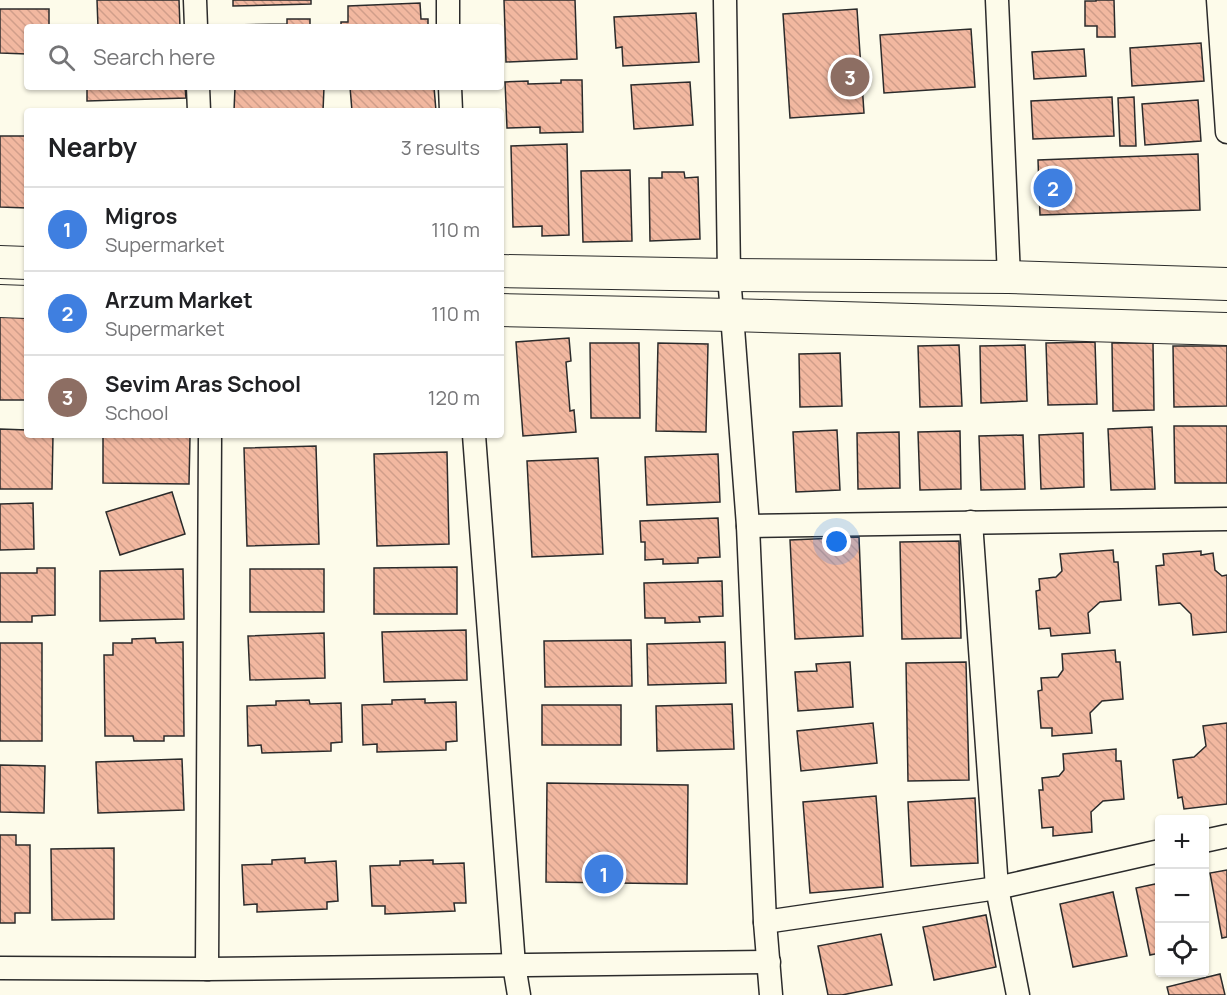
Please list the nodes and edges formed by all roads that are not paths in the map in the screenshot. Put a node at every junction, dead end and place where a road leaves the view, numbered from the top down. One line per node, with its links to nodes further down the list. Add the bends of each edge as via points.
1 (195, 0): 6 (street)
2 (448, 0): 7 (street)
3 (725, 0): 16 (street)
4 (997, 0): 17 (street)
5 (1218, 0): 12 (street)
6 (196, 24)
7 (448, 24)
8 (198, 90): 10 (street)
9 (450, 90): 11 (street)
10 (199, 108)
11 (451, 108)
12 (1227, 132)
13 (0, 262): 14 (street)
14 (24, 263)
15 (504, 271): 16 (street)
16 (729, 275): 17 (street); 22 (street)
17 (1009, 277): 18 (street)
18 (1227, 284)
19 (0, 301): 20 (street)
20 (24, 302)
21 (504, 310): 22 (street)
22 (731, 315): 23 (street); 28 (street)
23 (1227, 329)
24 (210, 438): 37 (street)
25 (474, 438): 35 (street)
26 (1227, 519): 27 (street)
27 (971, 522): 28 (street); 32 (street)
28 (748, 526): 33 (street)
29 (1227, 836): 30 (street)
30 (1209, 840)
31 (1155, 852): 32 (street)
32 (997, 888): 33 (street); 40 (street)
33 (765, 922): 34 (street)
34 (769, 962): 35 (street); 39 (street)
35 (514, 965): 37 (street); 38 (street)
36 (0, 968): 37 (street)
37 (207, 969)
38 (519, 995)
39 (771, 995)
40 (1018, 995)

